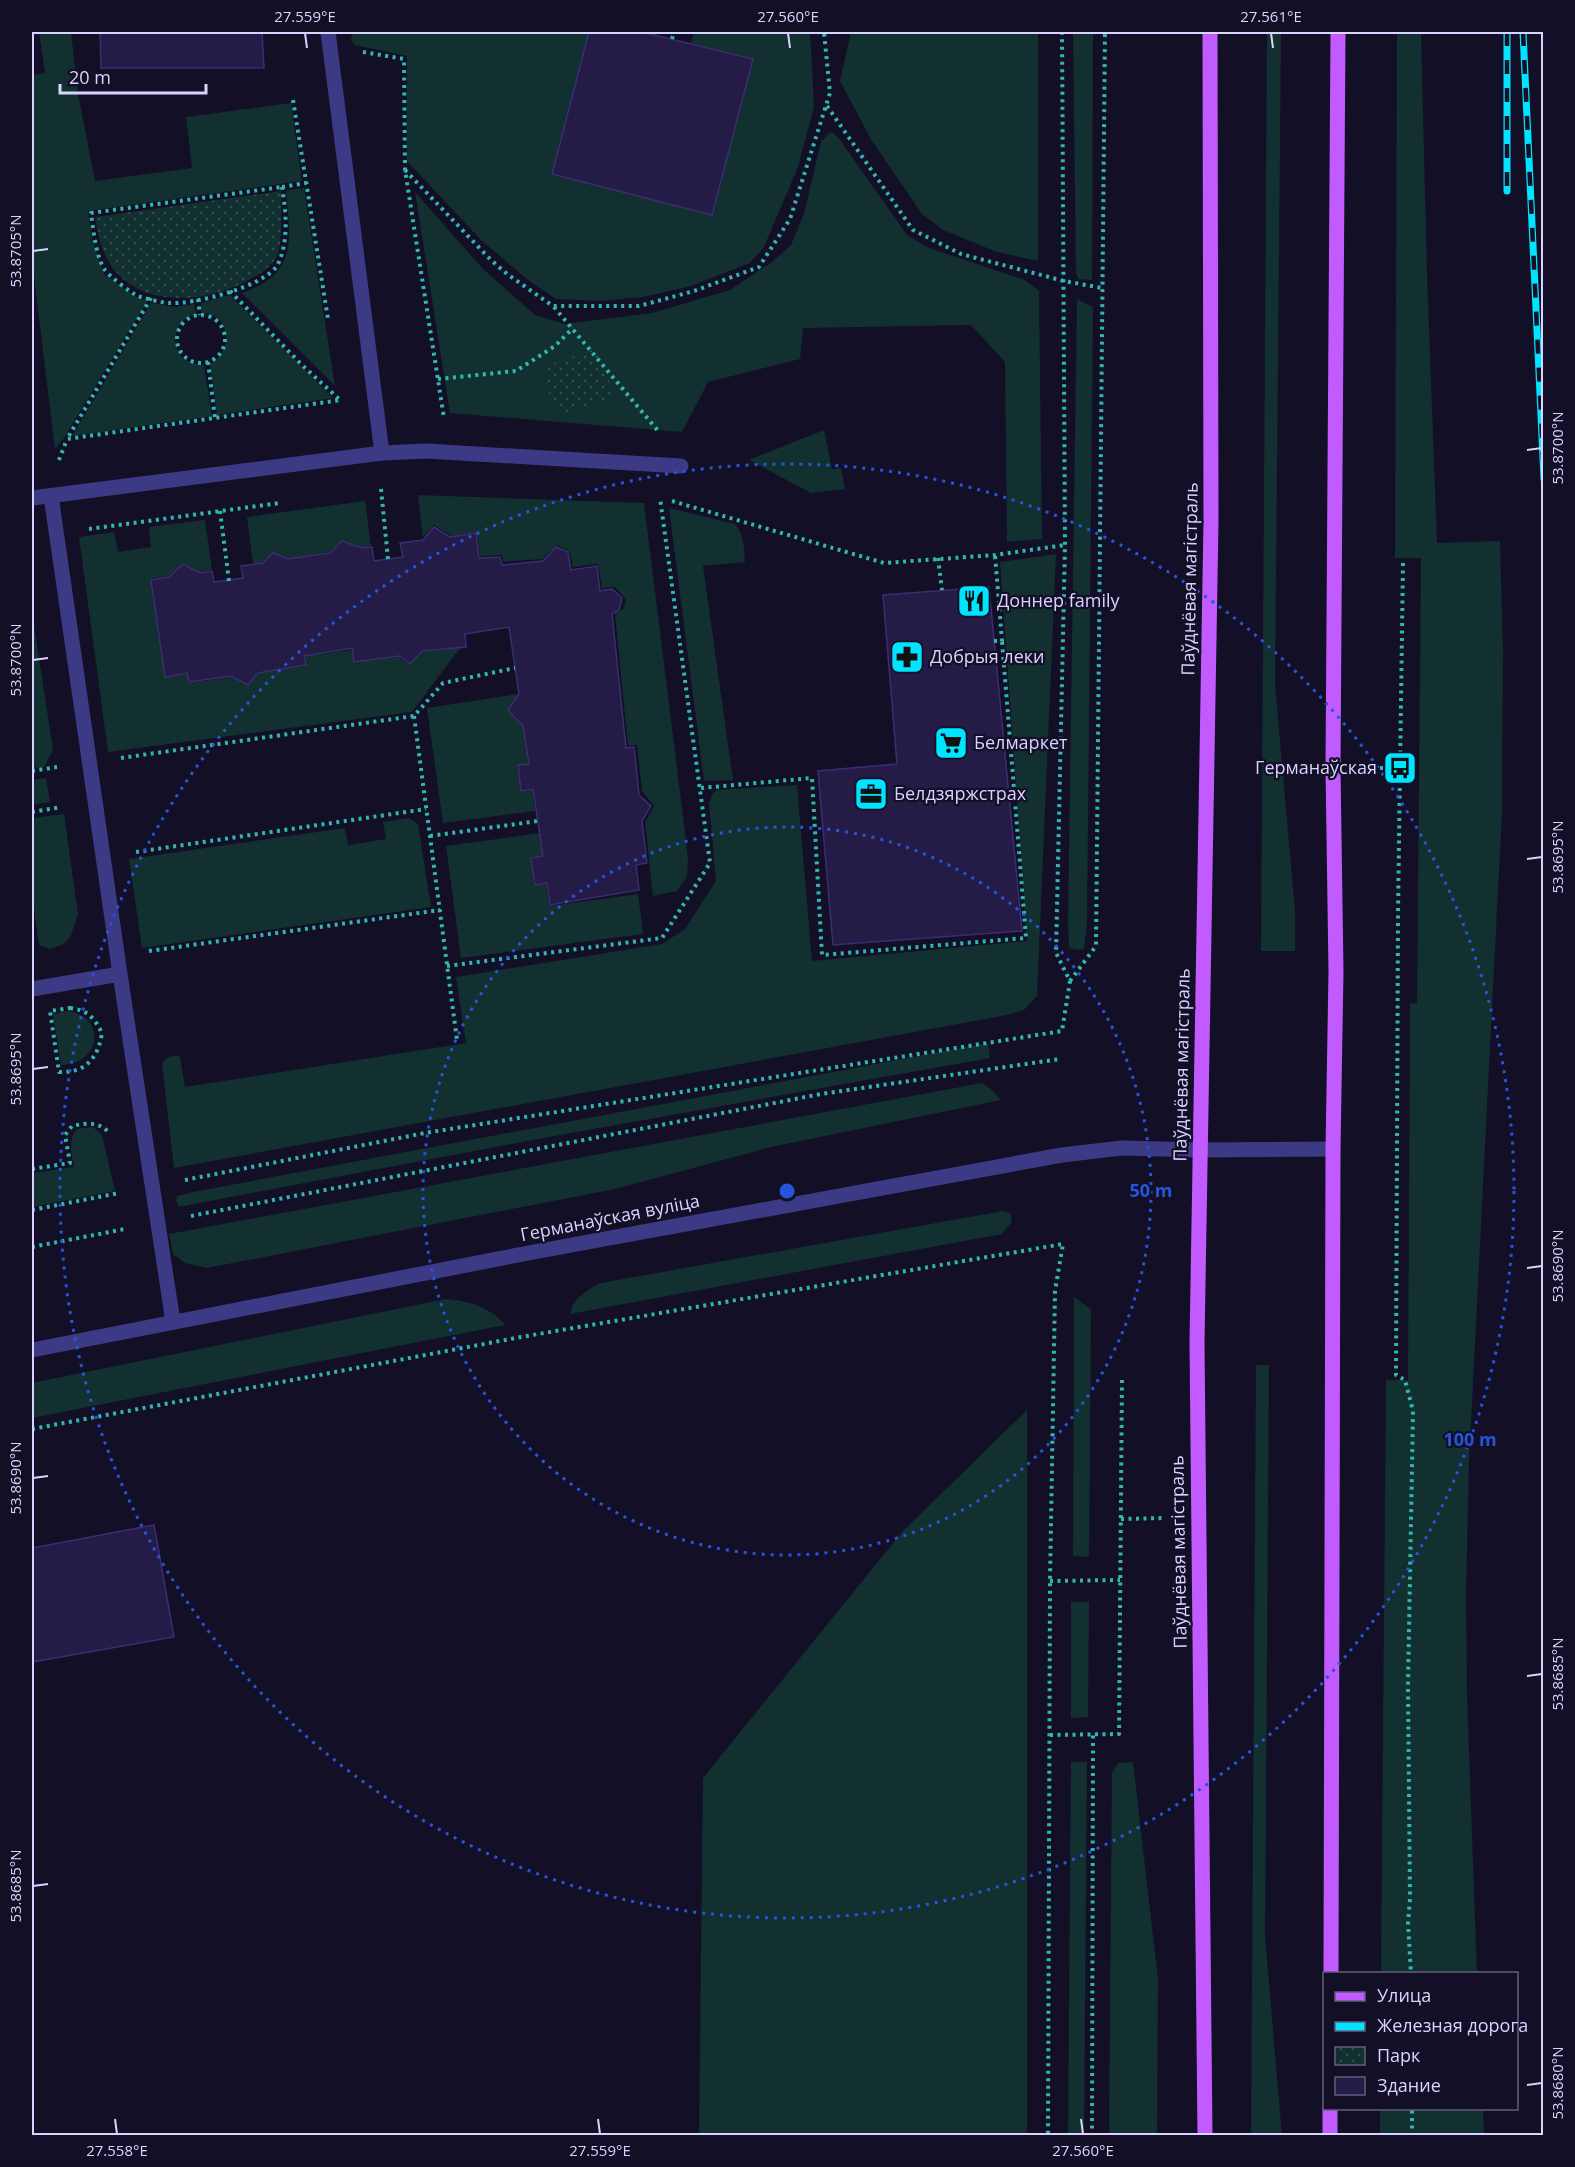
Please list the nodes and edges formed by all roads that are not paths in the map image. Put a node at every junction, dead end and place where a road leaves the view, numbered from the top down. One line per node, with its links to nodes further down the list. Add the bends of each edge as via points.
1 (328, 32): 4 (street)
2 (1210, 32): 11 (main road, Паўднёвая магістраль, via 1211,521)
3 (1338, 32): 10 (main road)
4 (382, 453): 5 (street, via 426,451); 6 (street)
5 (681, 466)
6 (51, 496): 7 (street); 8 (street)
7 (32, 498)
8 (120, 974): 9 (street); 12 (street)
9 (32, 989)
10 (1333, 1149): 11 (street, Германаўская вуліца); 14 (main road)
11 (1199, 1150): 12 (street, Германаўская вуліца, via 1122,1148 1062,1155); 16 (main road, Паўднёвая магістраль)
12 (173, 1322): 13 (street, Германаўская вуліца)
13 (32, 1350)
14 (1331, 1972)
15 (1330, 2110): 17 (main road)
16 (1204, 2136)
17 (1330, 2136)

